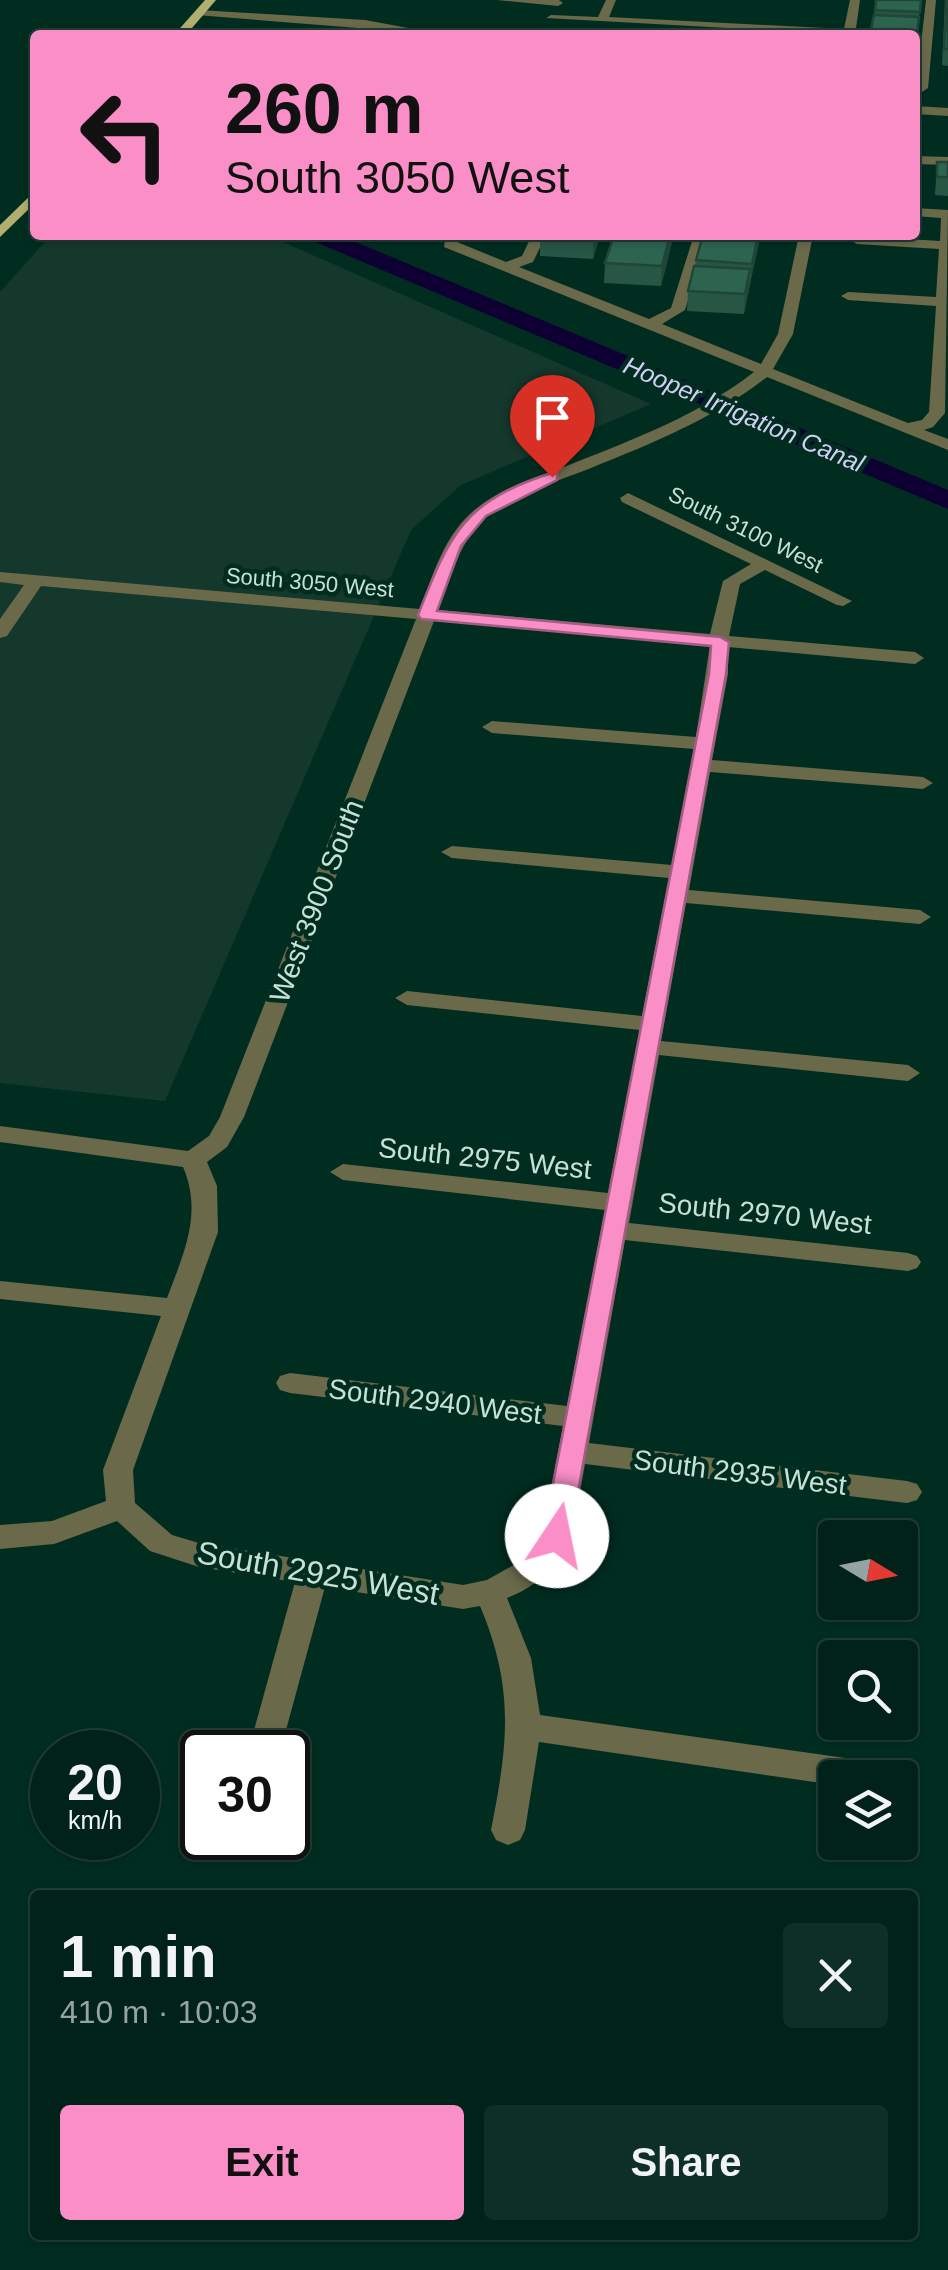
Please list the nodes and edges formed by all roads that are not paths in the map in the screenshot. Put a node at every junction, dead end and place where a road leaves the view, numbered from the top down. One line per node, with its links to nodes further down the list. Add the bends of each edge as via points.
1 (211, 0): 7 (main road)
2 (502, 0): 6 (street)
3 (611, 0): 9 (street)
4 (854, 0): 14 (street)
5 (931, 0): 15 (street, via 930,71)
6 (558, 1): 8 (street)
7 (200, 13): 10 (main road); 11 (street)
8 (551, 18): 9 (street); 12 (street)
9 (602, 20): 13 (street, via 669,18)
10 (185, 30)
11 (409, 30)
12 (546, 30)
13 (714, 30)
14 (850, 30)
15 (922, 88)
16 (920, 110): 17 (street)
17 (948, 112)
18 (920, 160): 19 (street)
19 (948, 161)
20 (30, 200): 23 (main road)
21 (920, 212): 22 (street)
22 (948, 215): 29 (street)
23 (0, 233)
24 (451, 240): 30 (street)
25 (537, 240): 30 (street, via 528,259)
26 (699, 240): 34 (street, via 678,310)
27 (805, 240): 36 (street, via 780,348)
28 (857, 240): 29 (street)
29 (946, 245): 31 (street)
30 (506, 267): 34 (street)
31 (946, 280): 33 (street)
32 (848, 296): 33 (street)
33 (944, 302): 35 (street)
34 (648, 326): 36 (street)
35 (944, 358): 37 (street, via 937,413 927,424)
36 (758, 377): 37 (street); 44 (street, West 3900 South, via 727,400 480,513 454,545)
37 (908, 428): 38 (street)
38 (948, 445)
39 (628, 498): 40 (street, South 3100 West)
40 (764, 563): 43 (street, South 3100 West); 46 (street, via 732,581)
41 (0, 576): 42 (street, South 3050 West)
42 (36, 580): 44 (street, South 3050 West); 45 (street)
43 (843, 601)
44 (427, 615): 46 (street, South 3050 West); 58 (street, West 3900 South, via 232,1117 218,1141)
45 (0, 632)
46 (720, 642): 47 (street, South 3050 West); 49 (street)
47 (915, 658)
48 (492, 726): 49 (street)
49 (702, 755): 50 (street); 52 (street)
50 (923, 783)
51 (452, 852): 52 (street)
52 (678, 884): 53 (street); 55 (street)
53 (920, 917)
54 (407, 998): 55 (street)
55 (650, 1035): 56 (street); 60 (street)
56 (908, 1073)
57 (0, 1134): 58 (street)
58 (194, 1160): 63 (street, via 204,1186 205,1232)
59 (343, 1172): 60 (street, South 2975 West)
60 (617, 1216): 61 (street, South 2970 West); 65 (street)
61 (908, 1262)
62 (0, 1290): 63 (street)
63 (176, 1308): 68 (street, via 118,1470)
64 (290, 1383): 65 (street, South 2940 West)
65 (580, 1418): 66 (street)
66 (573, 1452): 67 (street, South 2935 West); 71 (street, via 557,1536 546,1556)
67 (907, 1492)
68 (121, 1507): 69 (street, via 75,1527); 70 (street, South 2925 West, via 160,1542 198,1555)
69 (0, 1538)
70 (314, 1573): 71 (street, South 2925 West, via 463,1597); 73 (street)
71 (490, 1594): 72 (street, via 512,1641)
72 (527, 1727): 74 (street); 75 (street)
73 (270, 1730)
74 (818, 1768)
75 (508, 1830)

